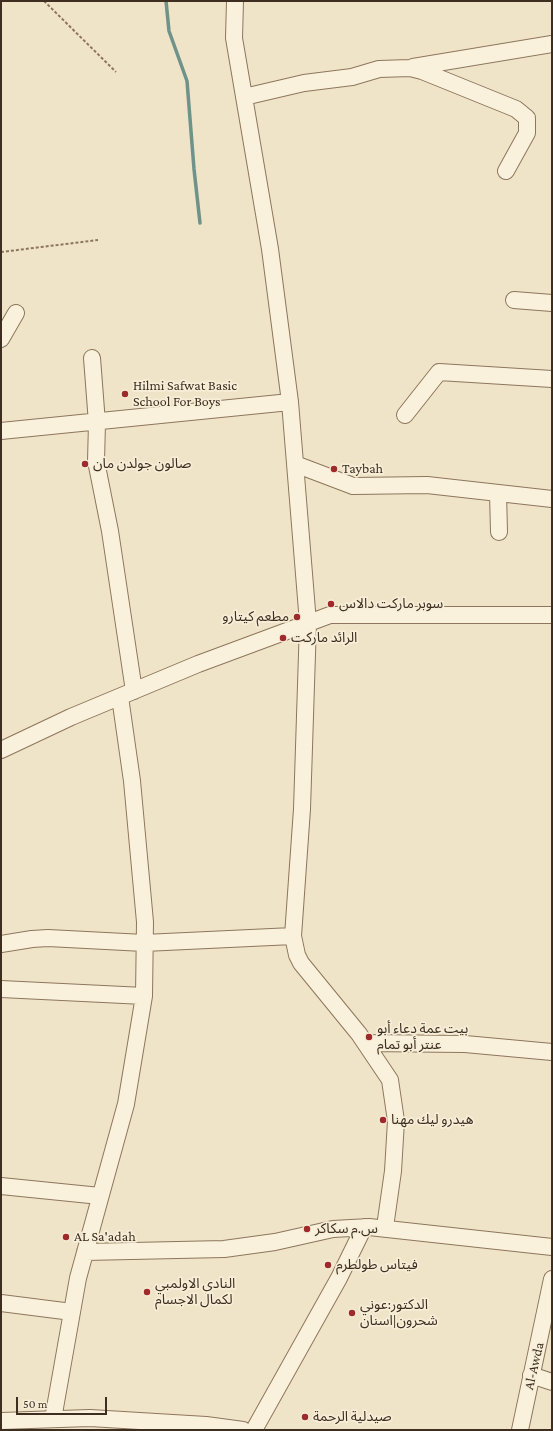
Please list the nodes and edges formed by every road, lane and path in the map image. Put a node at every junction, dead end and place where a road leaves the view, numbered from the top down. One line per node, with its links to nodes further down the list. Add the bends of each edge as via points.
1 (44, 1): 5 (path)
2 (235, 1): 6 (street, via 234,38)
3 (552, 44): 4 (street)
4 (410, 68): 6 (street, via 379,69 352,77 304,83); 7 (street, via 516,109 527,118 527,133)
5 (116, 72)
6 (244, 97): 16 (street, via 270,249)
7 (506, 171)
8 (98, 240): 9 (path)
9 (1, 252)
10 (514, 300): 11 (street)
11 (552, 303)
12 (16, 313): 13 (street)
13 (1, 339)
14 (92, 358): 18 (street)
15 (552, 379): 17 (street, via 439,372)
16 (290, 402): 18 (street); 20 (street)
17 (406, 415)
18 (97, 423): 19 (street); 26 (street, via 96,461 110,531)
19 (1, 431)
20 (295, 464): 21 (street, via 353,486 428,485); 25 (street)
21 (498, 493): 22 (street); 23 (street)
22 (552, 499)
23 (499, 532)
24 (552, 615): 25 (street, via 330,615)
25 (308, 623): 26 (street, via 198,664); 28 (street, via 302,809)
26 (127, 694): 27 (street); 29 (street, via 145,922)
27 (1, 750)
28 (293, 936): 29 (street); 33 (street, via 301,963)
29 (144, 943): 30 (street, via 48,938); 32 (street)
30 (1, 944)
31 (1, 989): 32 (street)
32 (144, 996): 36 (street, via 126,1104)
33 (365, 1043): 34 (street, via 465,1044); 38 (street, via 390,1080 396,1121)
34 (552, 1052)
35 (1, 1186): 36 (street)
36 (100, 1196): 40 (street)
37 (364, 1227): 38 (street); 40 (street, via 333,1229 275,1242 224,1249); 49 (street, via 339,1278)
38 (386, 1227): 39 (street)
39 (552, 1247)
40 (85, 1252): 43 (street)
41 (551, 1285): 44 (street, Al-Awda)
42 (1, 1303): 43 (street)
43 (72, 1312): 46 (street)
44 (532, 1375): 45 (street); 50 (street, Al-Awda)
45 (552, 1382)
46 (53, 1420): 47 (street); 48 (street, via 90,1418)
47 (1, 1421)
48 (243, 1430)
49 (254, 1430)
50 (520, 1430)

